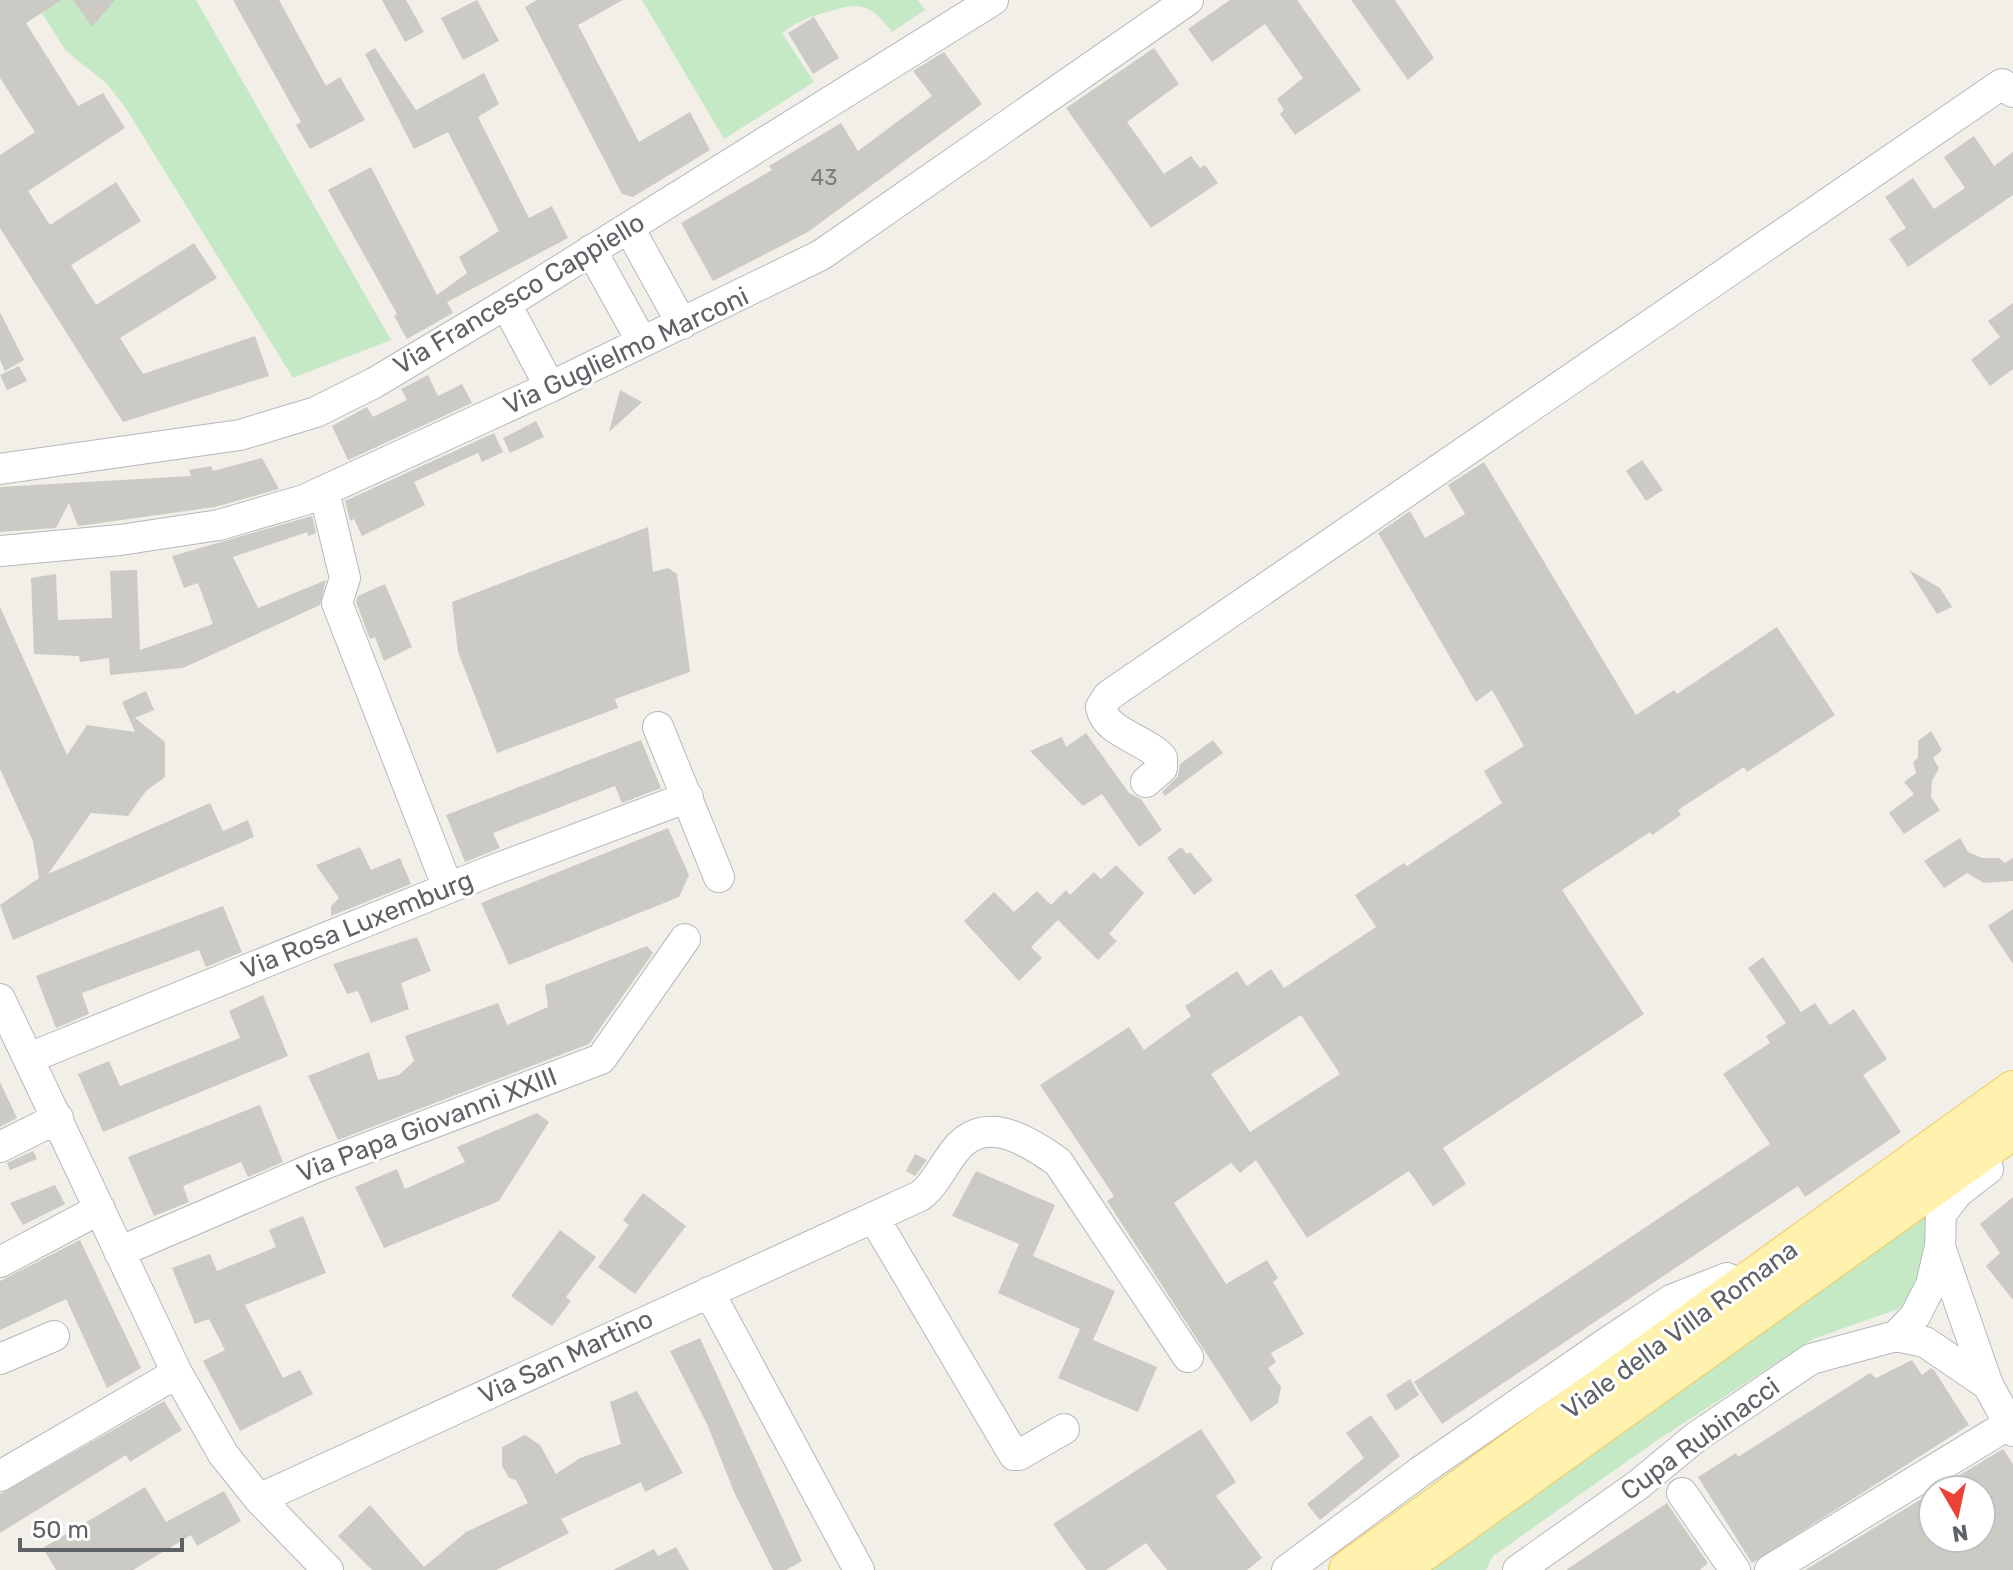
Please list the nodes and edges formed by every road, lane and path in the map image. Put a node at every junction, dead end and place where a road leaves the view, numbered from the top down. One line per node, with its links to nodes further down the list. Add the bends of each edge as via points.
1 (993, 0): 4 (street, Via Francesco Cappiello)
2 (1188, 0): 7 (street, Via Guglielmo Marconi, via 821,255)
3 (2009, 85): 14 (street, via 1108,696 1101,707 1110,724 1162,758 1162,768)
4 (629, 228): 5 (street, Via Francesco Cappiello); 7 (street)
5 (591, 250): 6 (street, Via Francesco Cappiello); 8 (street)
6 (506, 304): 9 (street); 10 (street, Via Francesco Cappiello, via 316,412 240,435)
7 (682, 324): 8 (street, Via Guglielmo Marconi)
8 (642, 342): 9 (street, Via Guglielmo Marconi)
9 (550, 387): 11 (street, Via Guglielmo Marconi)
10 (0, 469)
11 (324, 491): 12 (street, Via Guglielmo Marconi, via 219,525); 17 (street, via 345,578 337,603)
12 (0, 551)
13 (658, 727): 15 (street)
14 (1146, 782)
15 (688, 797): 16 (street); 17 (street, Via Rosa Luxemburg)
16 (719, 877)
17 (448, 888): 20 (street, Via Rosa Luxemburg)
18 (685, 939): 29 (street, Via Papa Giovanni XXIII, via 601,1059 314,1168)
19 (0, 999): 20 (street)
20 (29, 1058): 22 (street)
21 (2013, 1090): 31 (main road, Viale della Villa Romana)
22 (58, 1118): 24 (street); 26 (street)
23 (2013, 1130): 48 (main road, Viale della Villa Romana)
24 (0, 1147)
25 (2013, 1151): 28 (street, via 1958,1192 1941,1214)
26 (100, 1209): 29 (street); 30 (street)
27 (874, 1218): 32 (street, Via San Martino); 35 (street, Via San Martino, via 930,1189 968,1136 998,1130 1036,1146 1058,1162); 40 (street, via 1014,1455)
28 (1940, 1246): 34 (street, via 1931,1285 1915,1316); 38 (street)
29 (119, 1252): 37 (street)
30 (0, 1262)
31 (1742, 1285): 46 (street, via 1727,1278 1671,1300); 47 (main road, Viale della Villa Romana)
32 (709, 1292): 43 (street, Via San Martino); 45 (street)
33 (54, 1336): 36 (street)
34 (1896, 1336): 38 (street, via 1925,1342); 49 (street, Cupa Rubinacci, via 1811,1359)
35 (1188, 1357)
36 (0, 1359)
37 (177, 1373): 41 (street); 43 (street, via 223,1454)
38 (1988, 1385): 39 (street)
39 (2011, 1427): 51 (street)
40 (1064, 1429)
41 (0, 1476)
42 (1682, 1493): 50 (street)
43 (259, 1499): 44 (street)
44 (328, 1570)
45 (859, 1570)
46 (1287, 1570)
47 (1348, 1570)
48 (1398, 1570)
49 (1518, 1570)
50 (1735, 1570)
51 (1770, 1570)

